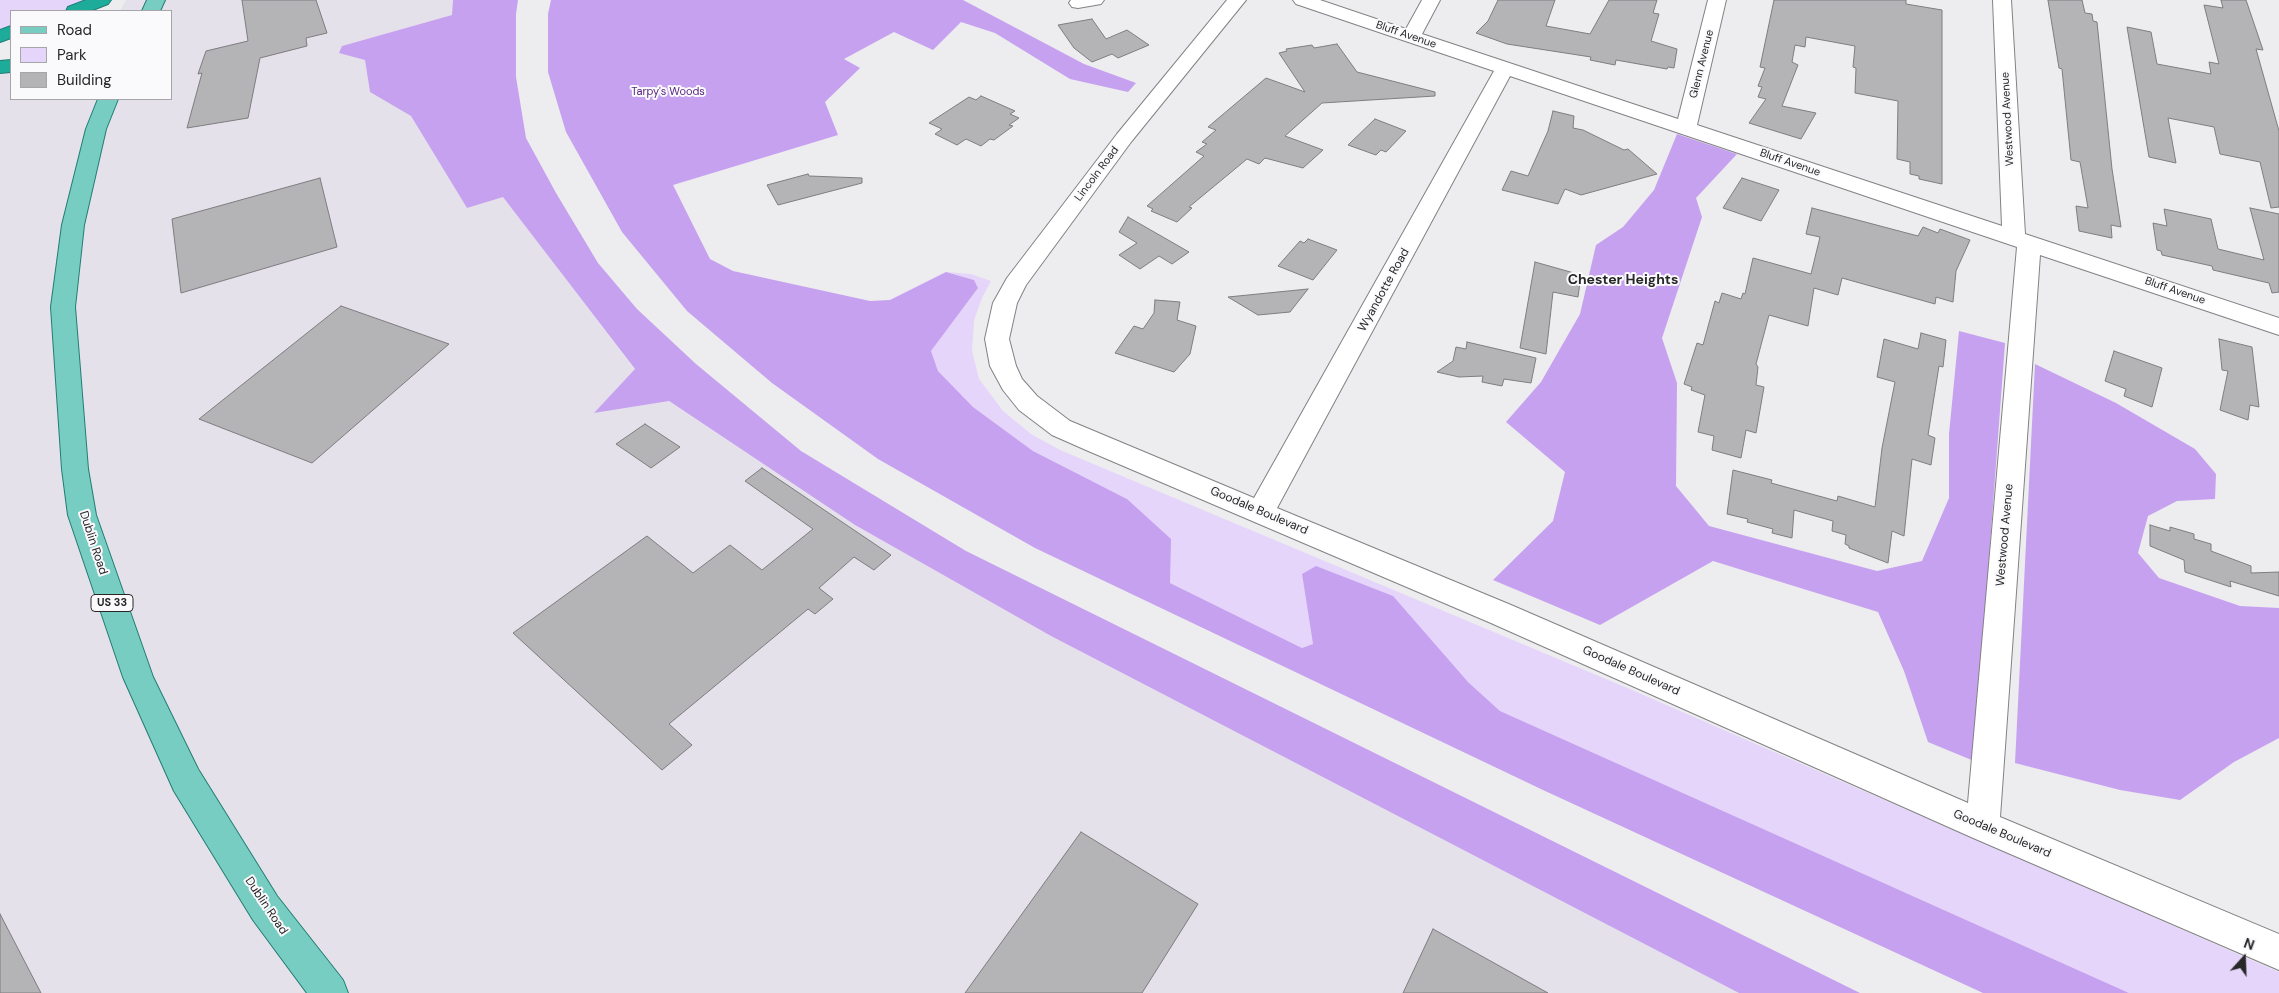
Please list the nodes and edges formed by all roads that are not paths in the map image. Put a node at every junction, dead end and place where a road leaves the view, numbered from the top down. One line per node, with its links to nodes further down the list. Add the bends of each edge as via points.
1 (102, 0): 7 (highway)
2 (1237, 0): 14 (street, Lincoln Road, via 1124,138 1015,283 998,327 997,339)
3 (1302, 0): 8 (street, Bluff Avenue)
4 (1431, 0): 8 (street)
5 (1717, 0): 11 (street, Glenn Avenue)
6 (2002, 0): 12 (street, Westwood Avenue)
7 (77, 10)
8 (1411, 37): 9 (street, Bluff Avenue)
9 (1505, 68): 11 (street, Bluff Avenue); 15 (street, Wyandotte Road)
10 (108, 100): 18 (main road, Dublin Road / US 33, via 96,129 73,226 63,307 75,469 82,515 138,677 186,780 265,908)
11 (1686, 128): 12 (street, Bluff Avenue)
12 (2021, 240): 13 (street, Bluff Avenue); 16 (street, Westwood Avenue)
13 (2279, 326)
14 (1003, 366): 15 (street, Goodale Boulevard, via 1012,384 1028,402 1062,428)
15 (1261, 512): 16 (street, Goodale Boulevard)
16 (1983, 826): 17 (street, Goodale Boulevard)
17 (2279, 952)
18 (330, 993)

